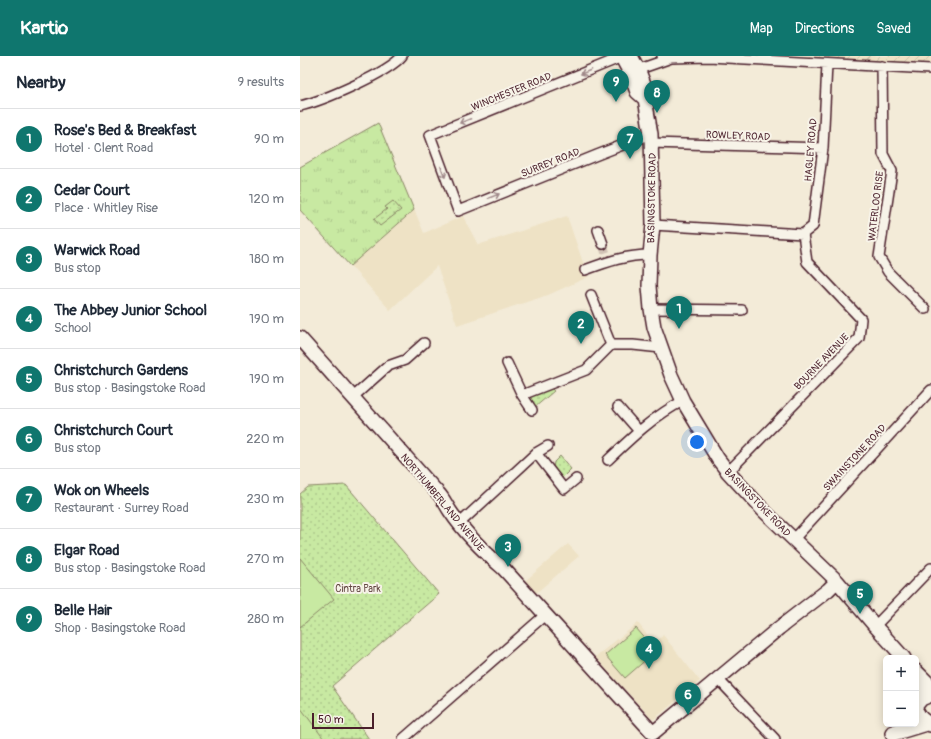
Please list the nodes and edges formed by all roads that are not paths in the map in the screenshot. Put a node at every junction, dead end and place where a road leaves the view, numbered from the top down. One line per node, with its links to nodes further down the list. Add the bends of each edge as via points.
1 (402, 56): 9 (street, via 348,88)
2 (625, 56): 8 (street, BASINGSTOKE ROAD); 12 (street, WINCHESTER ROAD, one-way to 12, via 430,135)
3 (662, 56): 4 (street)
4 (672, 58): 5 (street, via 708,57); 8 (street)
5 (827, 64): 6 (street); 11 (street, HAGLEY ROAD)
6 (882, 66): 7 (street); 21 (street, WATERLOO RISE, via 883,154 892,171 879,257 888,272)
7 (931, 69)
8 (634, 71): 10 (street, BASINGSTOKE ROAD, via 638,92 646,100)
9 (300, 106)
10 (651, 138): 11 (street, ROWLEY ROAD); 12 (street, SURREY ROAD, one-way to 10, via 597,155); 13 (street, BASINGSTOKE ROAD)
11 (823, 148): 15 (street, HAGLEY ROAD, via 813,226)
12 (458, 211)
13 (652, 225): 15 (street); 17 (street, BASINGSTOKE ROAD)
14 (598, 230): 16 (street)
15 (803, 234): 38 (street, BOURNE AVENUE, via 807,262 861,319 859,338)
16 (603, 244)
17 (650, 255): 18 (street, via 608,258); 20 (street, BASINGSTOKE ROAD)
18 (586, 270)
19 (591, 295): 25 (street)
20 (651, 309): 22 (street); 26 (street, BASINGSTOKE ROAD)
21 (925, 309)
22 (742, 310)
23 (424, 343): 30 (street, via 404,360 388,366)
24 (302, 344): 30 (street, NORTHUMBERLAND AVENUE)
25 (611, 345): 26 (street); 29 (street, via 586,370)
26 (661, 348): 31 (street, BASINGSTOKE ROAD)
27 (507, 363): 29 (street)
28 (931, 390): 41 (street, SWAINSTONE ROAD)
29 (522, 395): 33 (street)
30 (352, 398): 40 (street, NORTHUMBERLAND AVENUE, via 438,493)
31 (683, 400): 34 (street); 38 (street, BASINGSTOKE ROAD)
32 (618, 407): 34 (street)
33 (532, 410)
34 (639, 431): 37 (street)
35 (548, 446): 36 (street)
36 (536, 453): 39 (street, via 564,489); 40 (street)
37 (608, 460)
38 (728, 472): 41 (street, BASINGSTOKE ROAD)
39 (576, 479)
40 (460, 523): 44 (street, NORTHUMBERLAND AVENUE)
41 (794, 539): 43 (street, BASINGSTOKE ROAD)
42 (931, 568): 45 (street)
43 (837, 581): 45 (street, BASINGSTOKE ROAD); 48 (street)
44 (545, 615): 54 (street, NORTHUMBERLAND AVENUE); 55 (street)
45 (876, 626): 46 (street, BASINGSTOKE ROAD)
46 (901, 655)
47 (919, 673): 49 (street)
48 (718, 678): 54 (street); 56 (street)
49 (931, 686)
50 (919, 691): 51 (street)
51 (921, 702): 52 (main road, via 919,718)
52 (929, 724): 53 (main road)
53 (892, 734)
54 (649, 736)
55 (403, 739)
56 (775, 739)

